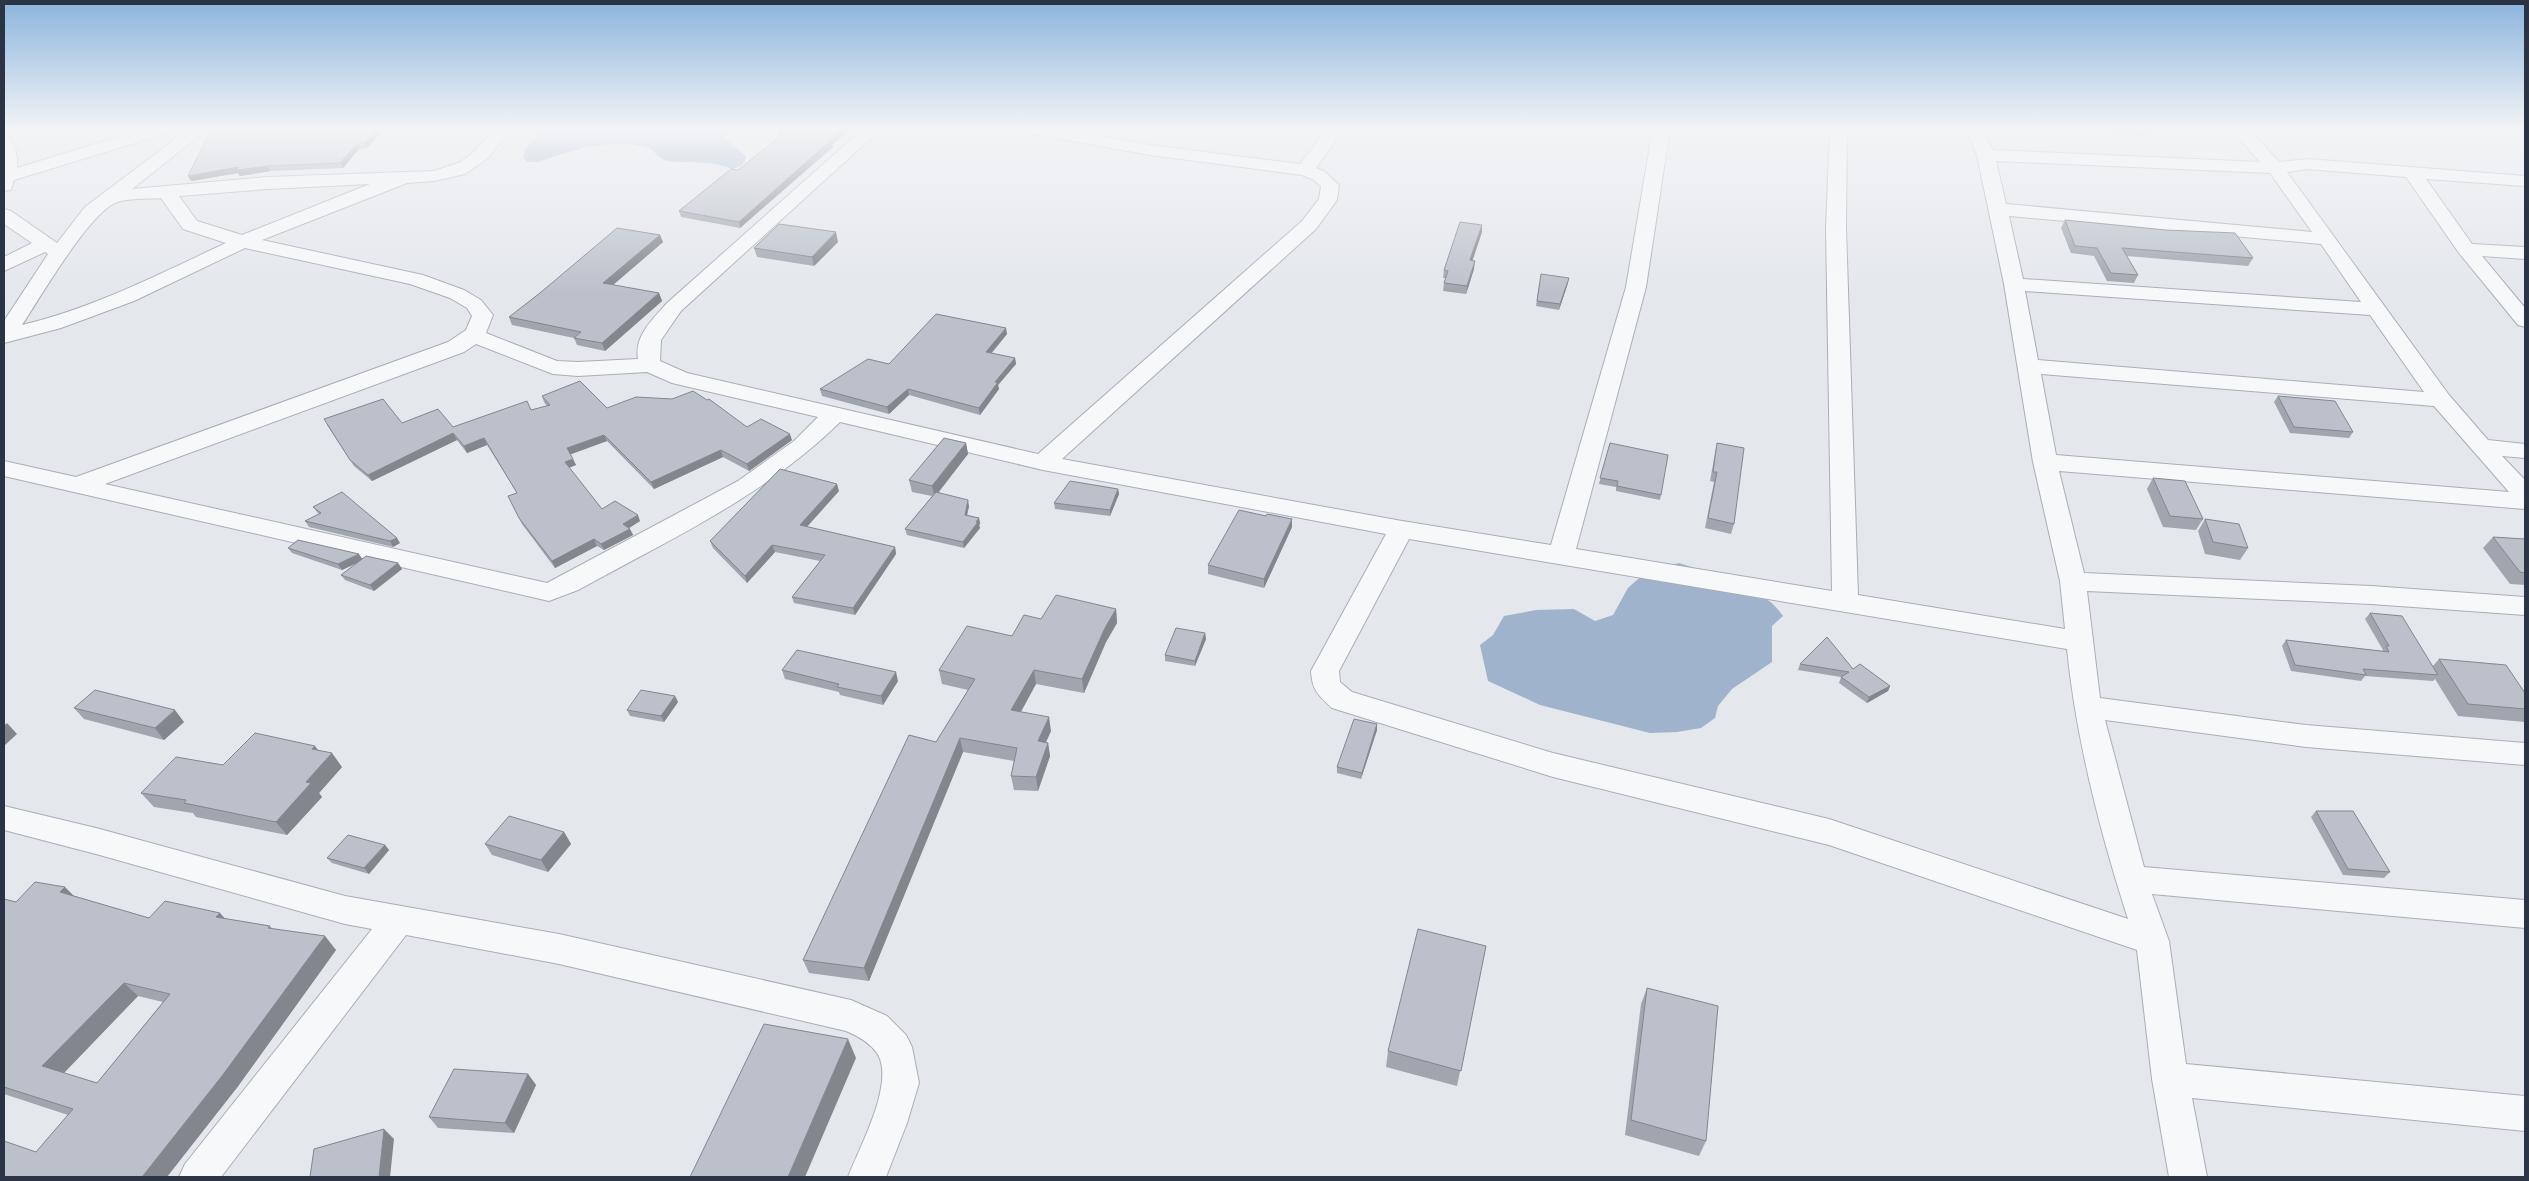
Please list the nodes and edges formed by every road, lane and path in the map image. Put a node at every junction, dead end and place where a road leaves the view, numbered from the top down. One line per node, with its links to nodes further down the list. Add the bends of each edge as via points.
1 (128, 183): 12 (street)
2 (266, 183): 11 (street)
3 (389, 183): 16 (street)
4 (812, 183): 26 (street, via 674,307 652,333 646,350)
5 (1328, 183): 32 (street, via 1328,200 1309,225)
6 (1653, 183): 39 (street, via 1636,287)
7 (1838, 183): 41 (street, via 1836,228)
8 (1992, 183): 13 (street)
9 (2286, 183): 15 (street)
10 (2420, 183): 18 (street)
11 (166, 192): 12 (street); 16 (street, via 190,225)
12 (110, 197): 17 (street)
13 (1998, 209): 15 (street); 21 (street)
14 (8, 222): 17 (street)
15 (2328, 239): 22 (street)
16 (244, 242): 24 (street, via 395,274 457,294 474,304 483,315); 25 (street, via 127,297 54,324)
17 (53, 248): 20 (street); 25 (street)
18 (2466, 249): 19 (street); 23 (street)
19 (2523, 254)
20 (4, 264)
21 (2014, 284): 22 (street); 27 (street)
22 (2378, 309): 28 (street)
23 (2525, 320)
24 (474, 336): 26 (street, via 553,367 578,369); 35 (street, via 456,347)
25 (4, 337)
26 (650, 365): 29 (street, via 680,378)
27 (2028, 366): 28 (street); 33 (street)
28 (2441, 400): 30 (street)
29 (834, 415): 32 (street); 35 (street, via 802,446 747,486 549,592)
30 (2481, 447): 31 (street); 36 (street)
31 (2525, 452)
32 (1043, 462): 38 (street)
33 (2045, 462): 37 (street); 40 (street)
34 (4, 469): 35 (street)
35 (76, 486)
36 (2525, 493)
37 (2525, 501)
38 (1402, 529): 39 (street); 50 (street, via 1325,671 1326,686 1342,700 1553,765 1829,832)
39 (1560, 556): 41 (street)
40 (2073, 581): 42 (street, via 2372,595); 43 (street)
41 (1846, 602): 43 (street)
42 (2525, 606)
43 (2080, 641): 44 (street)
44 (2086, 707): 45 (street, via 2306,736); 47 (street)
45 (2525, 754)
46 (4, 818): 49 (street, via 345,910)
47 (2131, 879): 48 (street); 50 (street)
48 (2525, 914)
49 (399, 920): 53 (street); 54 (street, via 559,948 726,985 851,1016 875,1027 894,1047 901,1083)
50 (2152, 941): 51 (street)
51 (2170, 1080): 52 (street); 55 (street)
52 (2525, 1114)
53 (198, 1177)
54 (867, 1177)
55 (2188, 1177)

